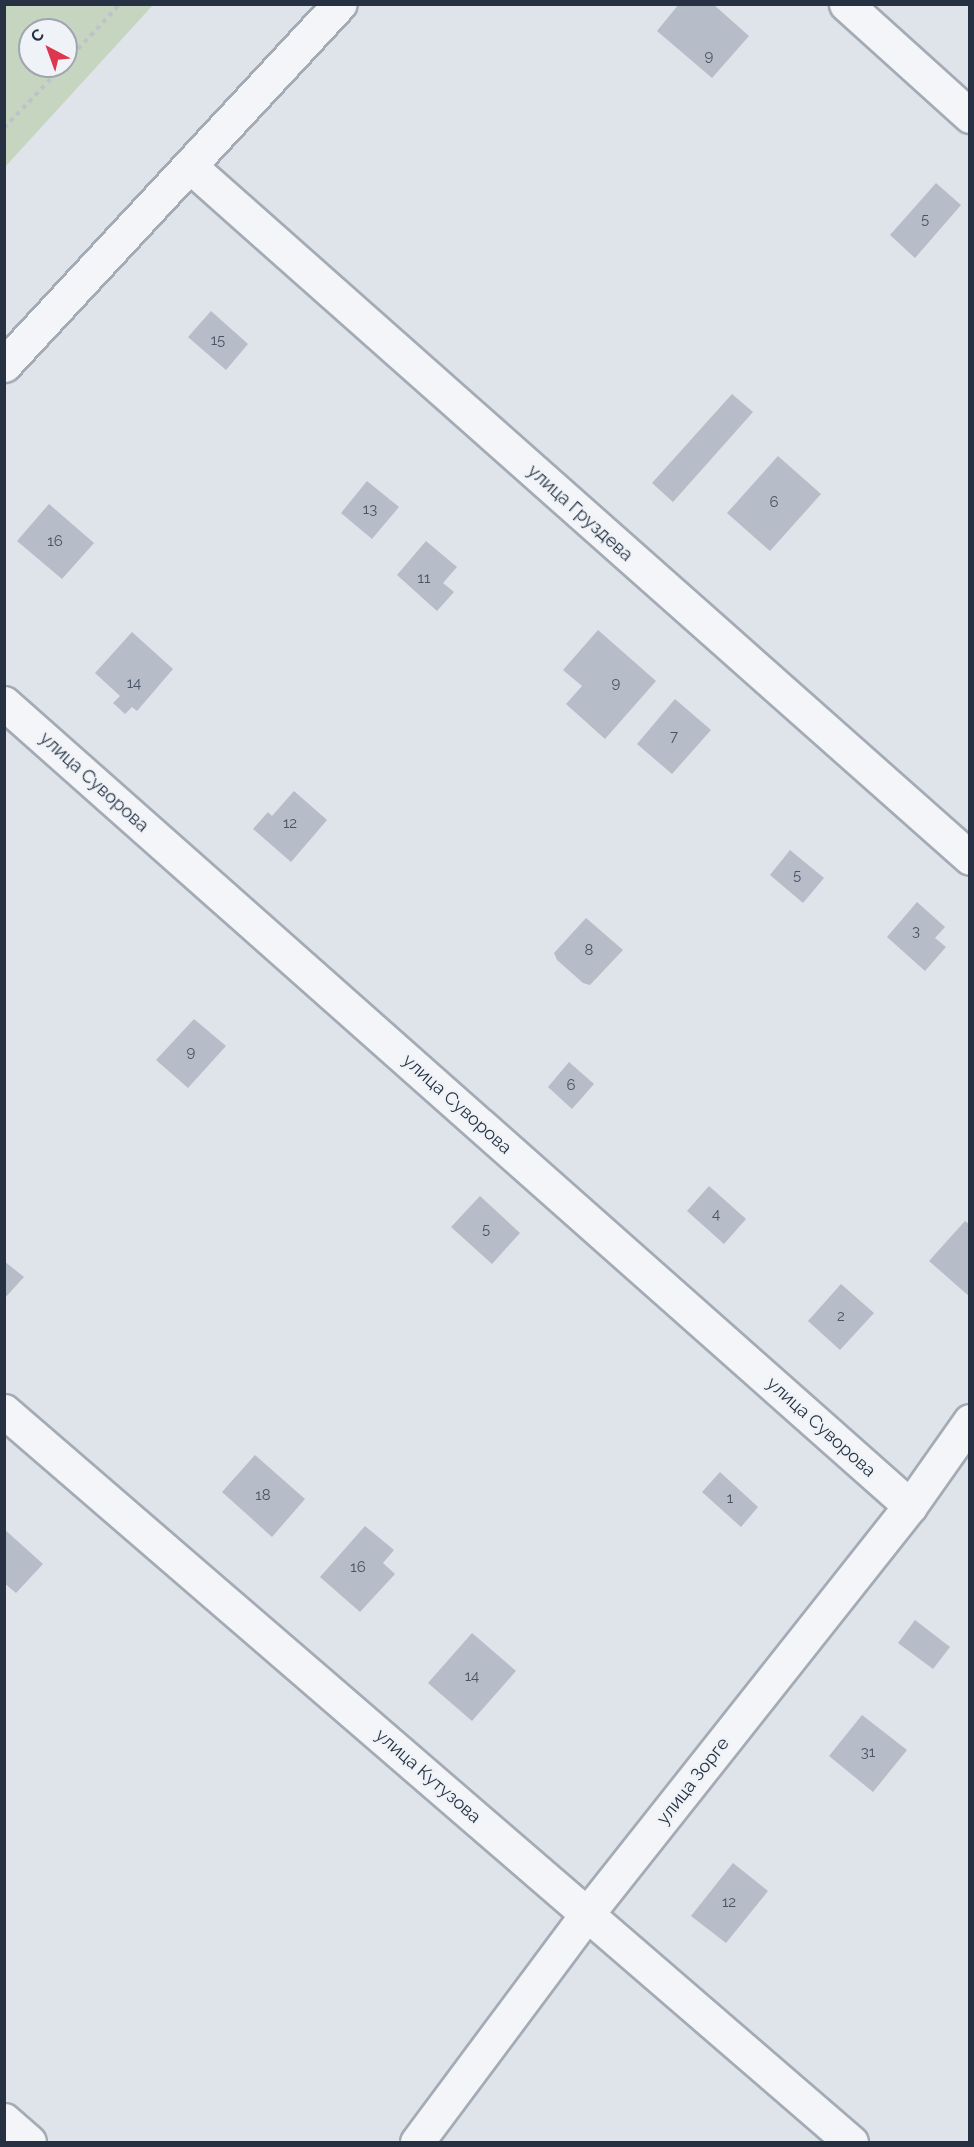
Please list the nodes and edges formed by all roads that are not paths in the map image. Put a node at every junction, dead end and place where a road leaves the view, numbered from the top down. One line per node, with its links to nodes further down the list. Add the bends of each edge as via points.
1 (340, 4): 4 (street)
2 (846, 4): 3 (street)
3 (969, 116)
4 (191, 167): 5 (street); 7 (street, улица Груздева)
5 (4, 365)
6 (4, 703): 10 (street, улица Суворова)
7 (969, 858)
8 (4, 1411): 11 (street, улица Кутузова)
9 (969, 1420): 10 (street, улица Зорге)
10 (910, 1506): 11 (street, улица Зорге)
11 (587, 1914): 14 (street, улица Зорге); 15 (street, улица Кутузова)
12 (4, 2120): 13 (street)
13 (28, 2142)
14 (417, 2142)
15 (851, 2142)

